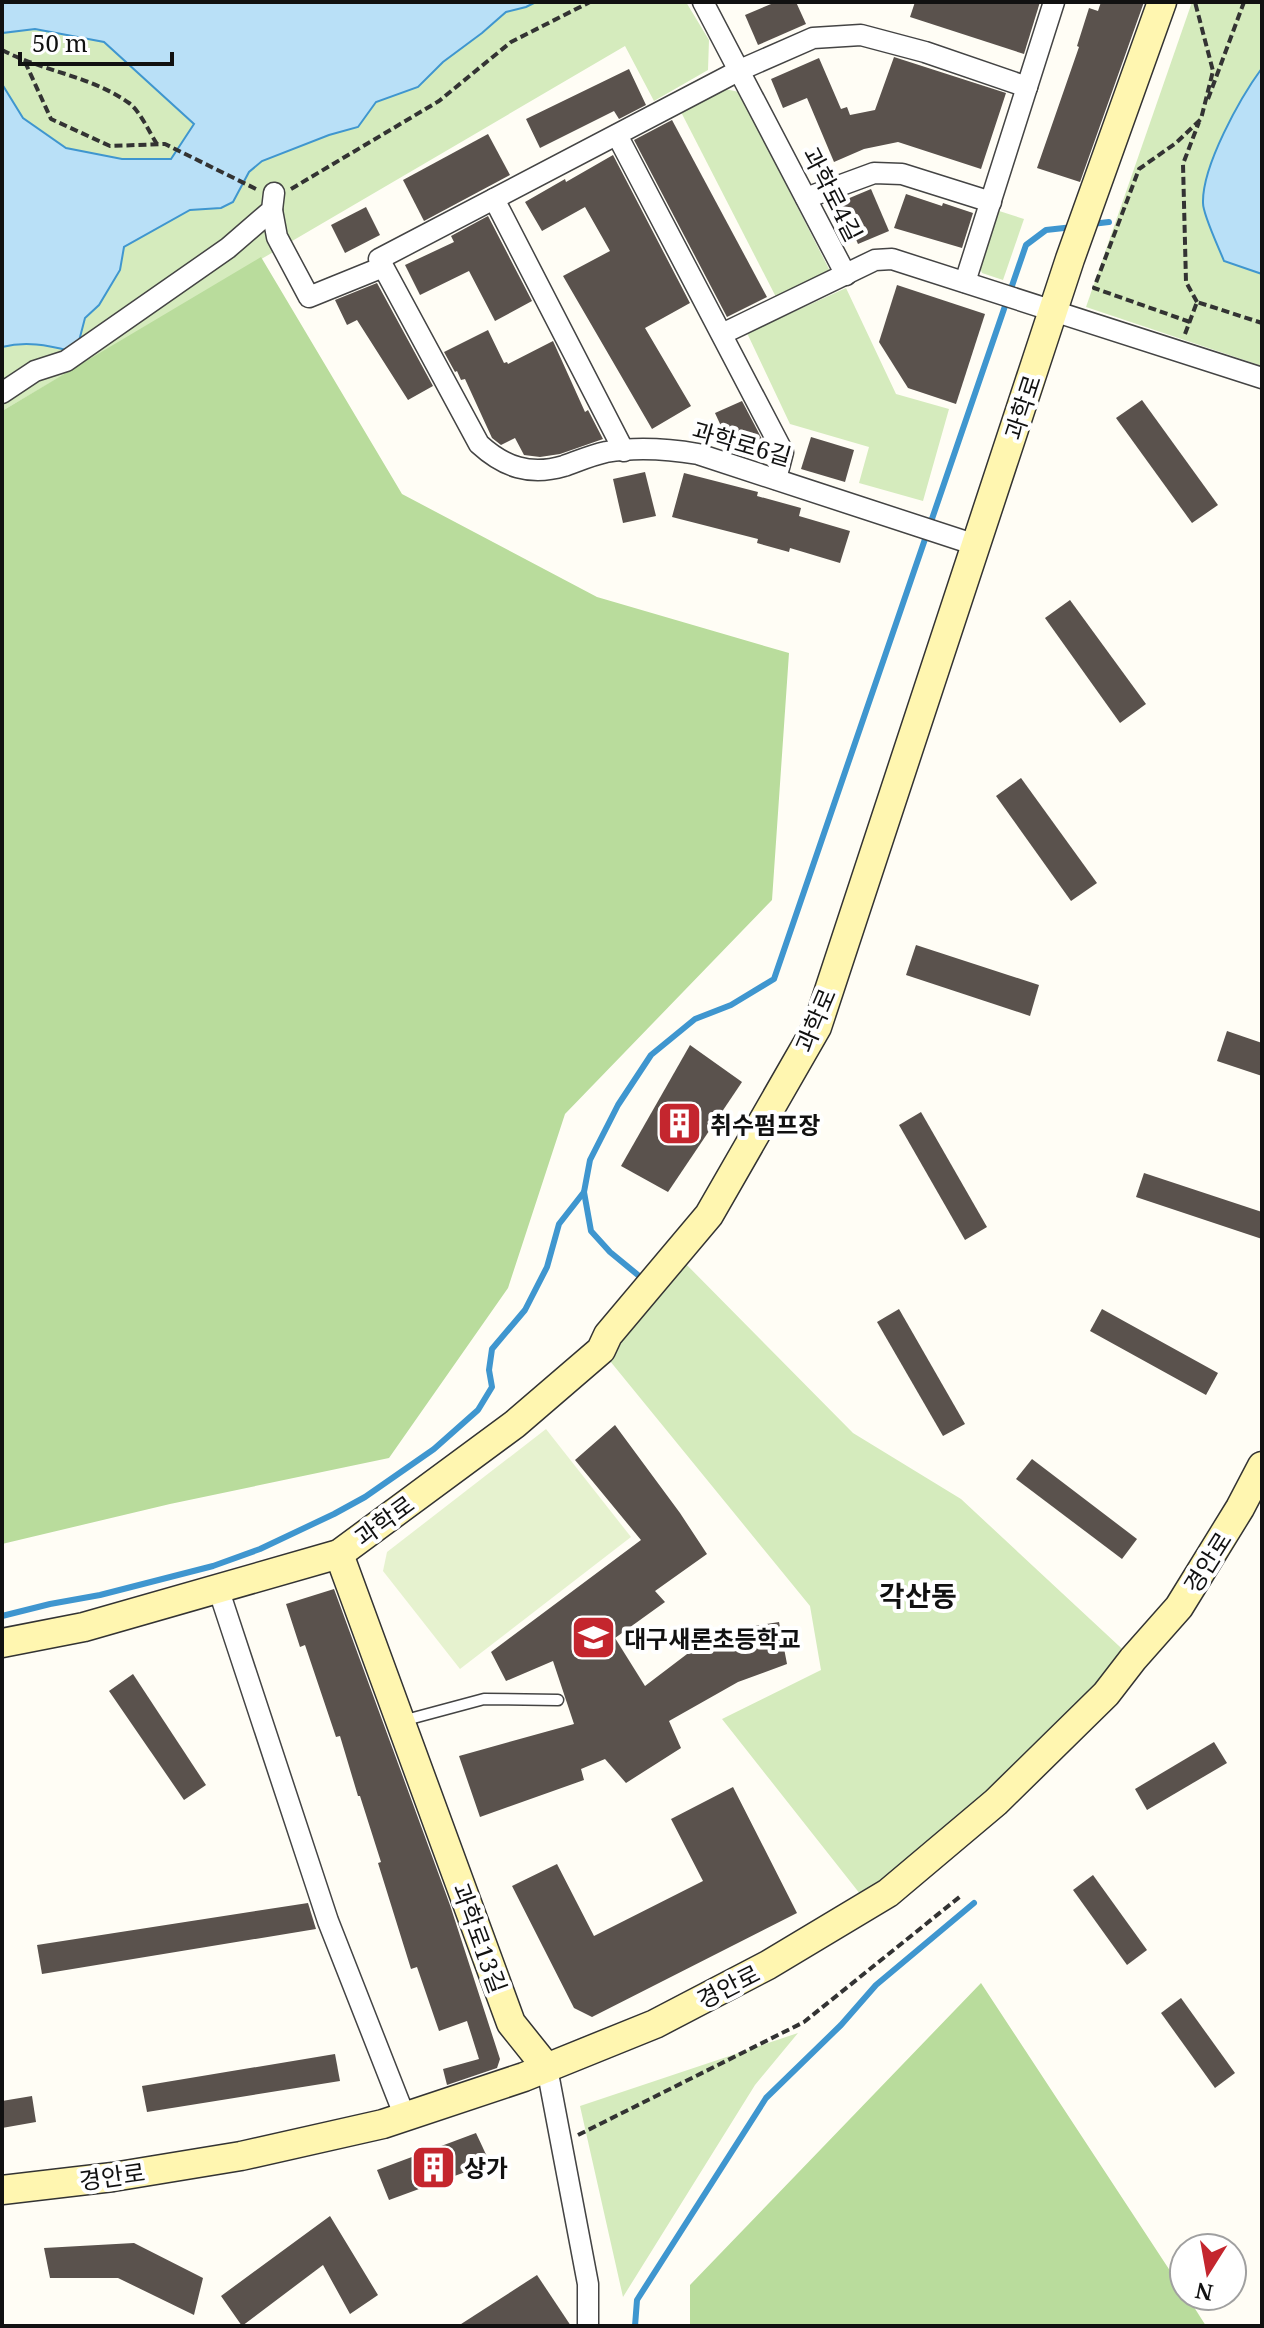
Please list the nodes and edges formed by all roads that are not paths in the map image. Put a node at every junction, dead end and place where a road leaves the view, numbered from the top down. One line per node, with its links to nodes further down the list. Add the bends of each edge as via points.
1 (703, 2): 4 (street, 과학로4길)
2 (1054, 2): 5 (street)
3 (1162, 2): 13 (street, 과학로)
4 (740, 70): 5 (street, via 813,38 861,35); 6 (street); 7 (street, 과학로4길)
5 (1027, 87): 9 (street)
6 (617, 135): 8 (street); 14 (street)
7 (806, 198): 9 (street, via 874,173 902,174); 11 (street, 과학로4길)
8 (494, 199): 10 (street); 17 (street)
9 (991, 202): 12 (street)
10 (381, 263): 16 (street, via 309,297 277,237 268,198 228,248 66,361 35,371); 17 (street, 과학로6길, via 479,444 495,459 538,470)
11 (846, 275): 12 (street, 과학로4길, via 875,260 892,259); 14 (street)
12 (965, 282): 13 (street, 과학로4길)
13 (1054, 310): 15 (street); 19 (street, 과학로)
14 (722, 334): 18 (street, via 783,452)
15 (1262, 378)
16 (2, 393)
17 (624, 451): 18 (street, 과학로6길, via 698,454)
18 (776, 479): 19 (street, 과학로6길)
19 (976, 545): 21 (street, 과학로, via 817,1027 709,1215 601,1350 515,1424)
20 (1262, 1466): 26 (street, 경안로, via 1179,1607 1106,1694 996,1802 888,1893 655,2024)
21 (339, 1554): 22 (street, 과학로); 25 (street, 과학로13길)
22 (218, 1588): 23 (street, 과학로, via 84,1627); 27 (street, via 328,1921)
23 (2, 1643)
24 (558, 1700): 25 (lane, via 484,1699)
25 (400, 1721): 26 (street, 과학로13길, via 511,2023)
26 (547, 2068): 27 (street, 경안로); 29 (street, 과학로13길, via 588,2284)
27 (405, 2117): 28 (street, 경안로, via 241,2156)
28 (2, 2190)
29 (588, 2326)

